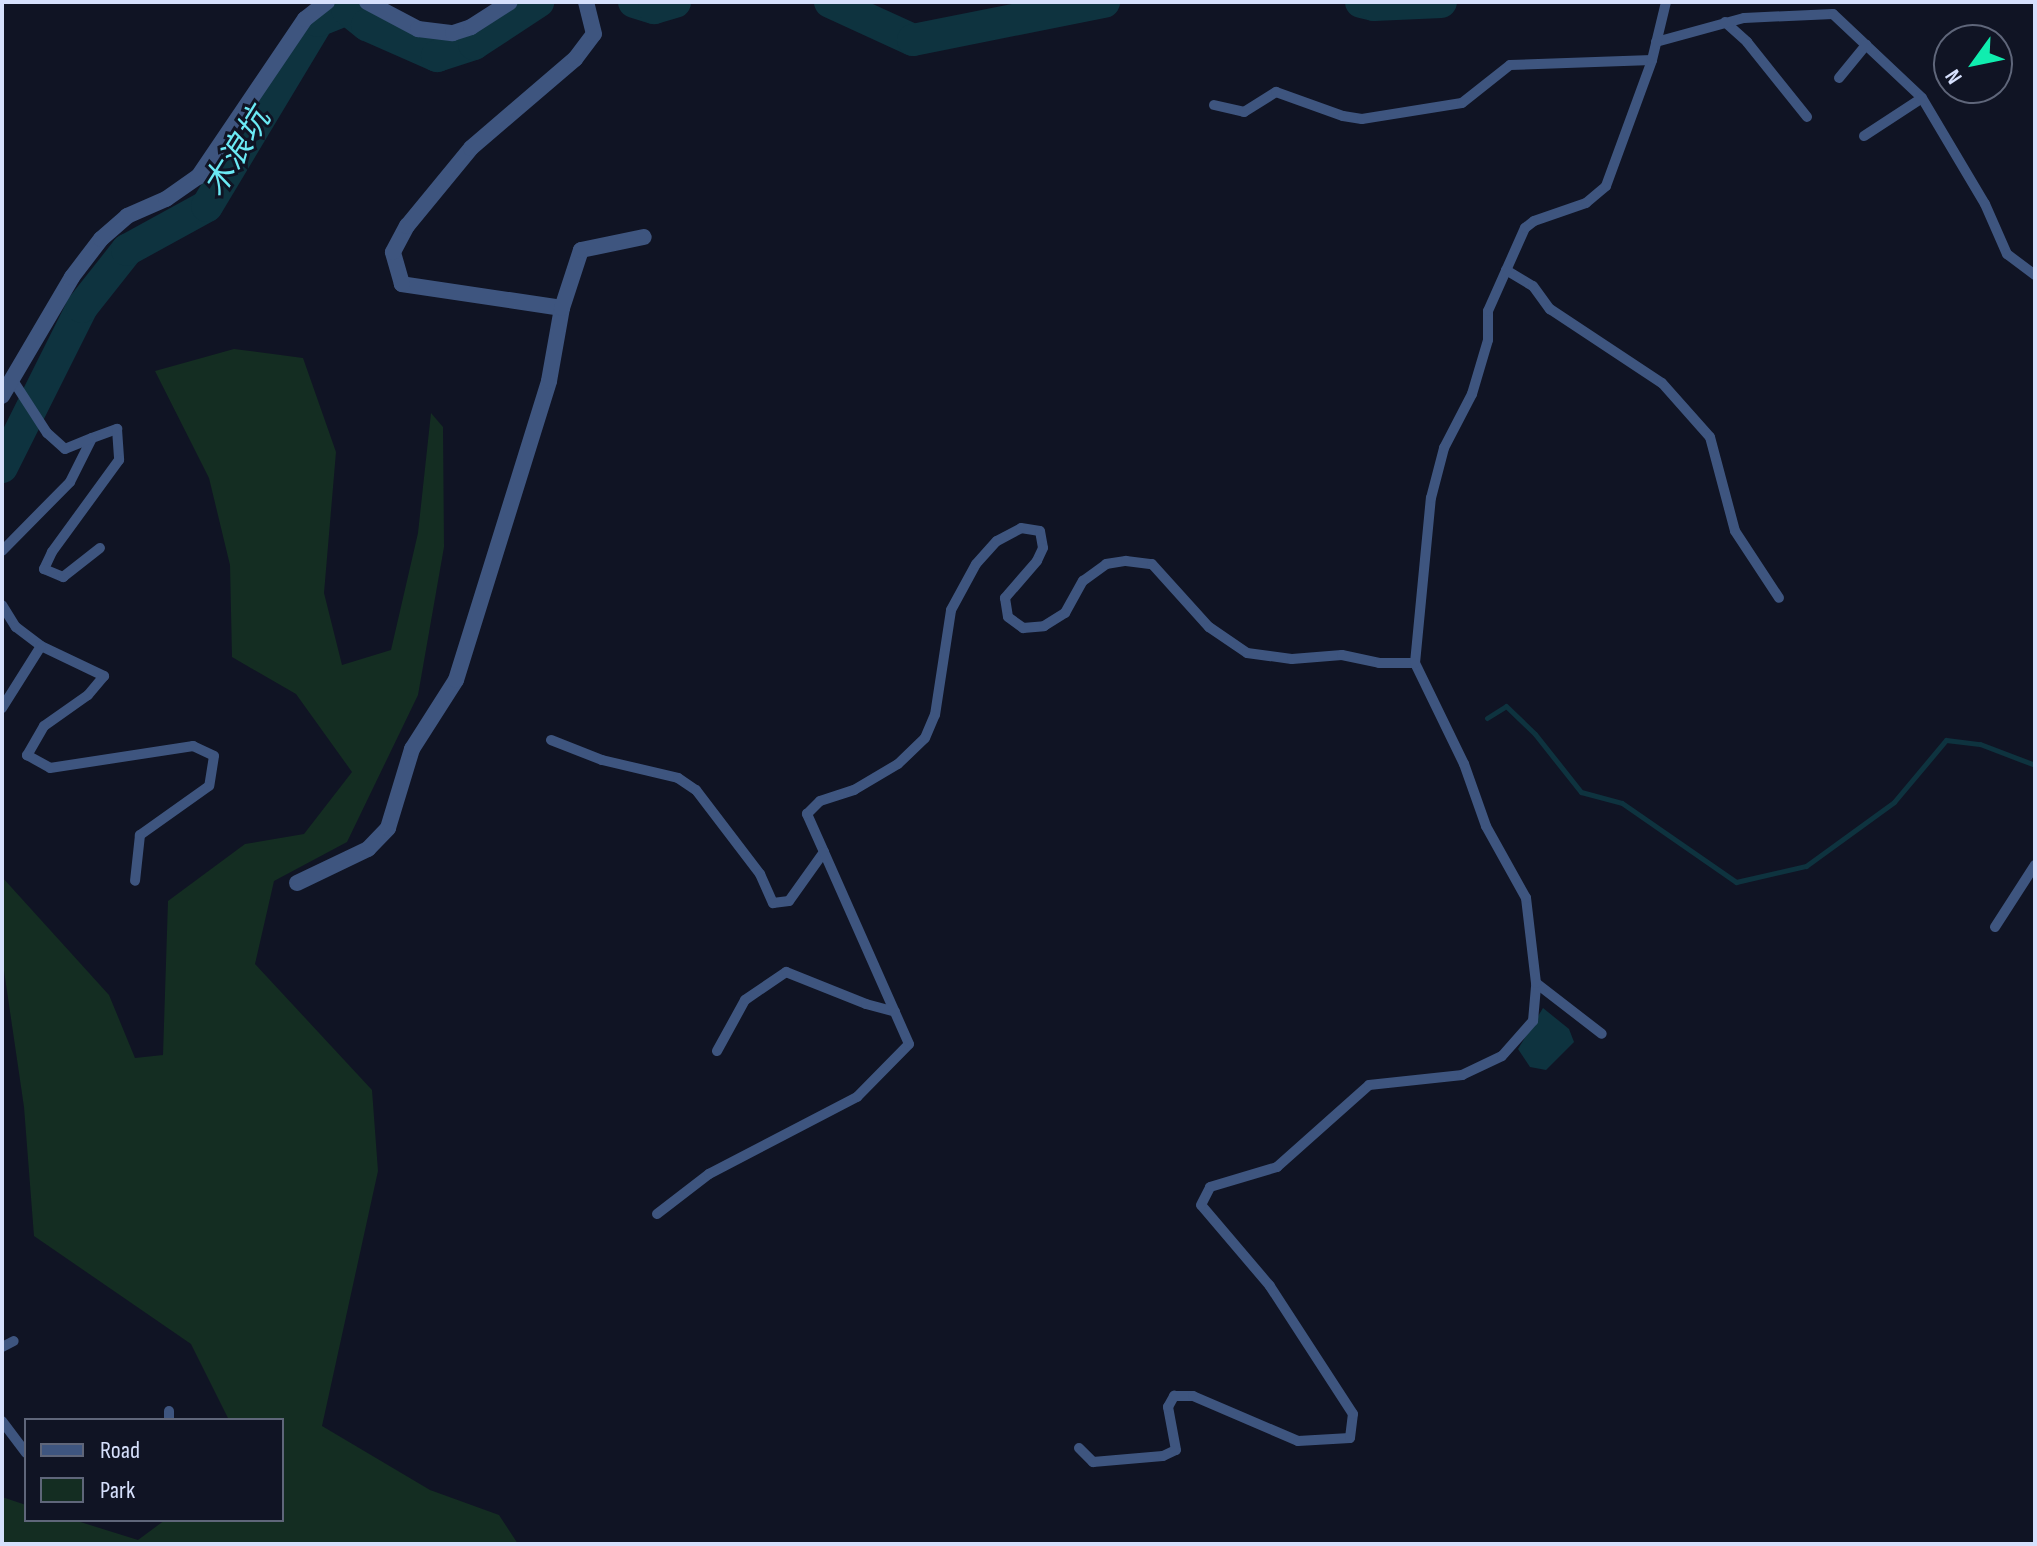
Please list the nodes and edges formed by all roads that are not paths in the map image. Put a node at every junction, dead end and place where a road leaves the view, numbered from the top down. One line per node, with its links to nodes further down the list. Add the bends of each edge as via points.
1 (367, 2): 2 (street, via 418,29 453,33)
2 (510, 2)
3 (586, 2): 18 (street, via 594,34 575,59 471,148 407,226 393,252 402,284)
4 (1666, 2): 7 (lane)
5 (321, 3): 19 (street, via 198,177 127,216 101,239 72,277)
6 (1725, 22): 7 (lane); 8 (lane, via 1833,14); 13 (lane)
7 (1656, 42): 9 (lane)
8 (1866, 45): 10 (lane); 11 (lane)
9 (1652, 60): 12 (lane, via 1510,65 1462,103 1362,119 1276,92 1244,112); 16 (lane, via 1606,186 1586,203 1525,228)
10 (1839, 78)
11 (1922, 98): 14 (lane); 17 (lane, via 1985,204 2007,254)
12 (1214, 105)
13 (1807, 117)
14 (1864, 136)
15 (644, 237): 18 (street, via 581,250)
16 (1506, 270): 24 (lane, via 1533,286 1550,309 1662,383 1710,437 1735,531); 27 (lane, via 1488,311 1488,340 1472,394 1444,448 1431,498)
17 (2035, 275)
18 (562, 308): 33 (street, via 549,381 456,680 412,749 388,828 368,849)
19 (12, 380): 20 (street); 21 (lane, via 47,433 65,449)
20 (2, 396)
21 (92, 438): 22 (lane, via 117,429 119,460 44,569 63,577); 23 (lane, via 70,482)
22 (100, 548)
23 (2, 551)
24 (1779, 598)
25 (2, 605): 26 (lane, via 16,627)
26 (41, 646): 28 (lane); 32 (lane, via 104,676 88,695 44,726 27,755 50,768 193,746 214,756 209,786 140,835)
27 (1415, 663): 30 (lane, via 1247,653 1209,627 1152,564 1126,561 1106,564 1083,581 1065,613 1044,626 1023,628 1008,617 1005,598 1043,548 1040,531 1021,528 997,541 976,564 951,610 935,715 925,738 898,764 854,790 820,801 807,814); 35 (lane, via 1464,764 1486,826 1526,898)
28 (2, 708)
29 (551, 740): 30 (lane, via 602,760 678,778 696,790 760,874 773,903 789,901)
30 (824, 852): 36 (lane)
31 (2035, 865): 34 (lane)
32 (135, 881)
33 (297, 883)
34 (1995, 927)
35 (1536, 983): 37 (lane); 43 (lane, via 1533,1021 1502,1056 1462,1075 1369,1085 1277,1167 1210,1187 1201,1205 1270,1286 1353,1414 1350,1438 1298,1441 1193,1396 1174,1396 1168,1407 1176,1450 1163,1456 1093,1462)
36 (895, 1012): 38 (lane, via 786,972 745,1000); 39 (lane, via 909,1044 857,1097 709,1174)
37 (1602, 1034)
38 (717, 1051)
39 (657, 1214)
40 (14, 1341): 41 (lane)
41 (2, 1347)
42 (2, 1421): 44 (lane)
43 (1079, 1448)
44 (24, 1450)

